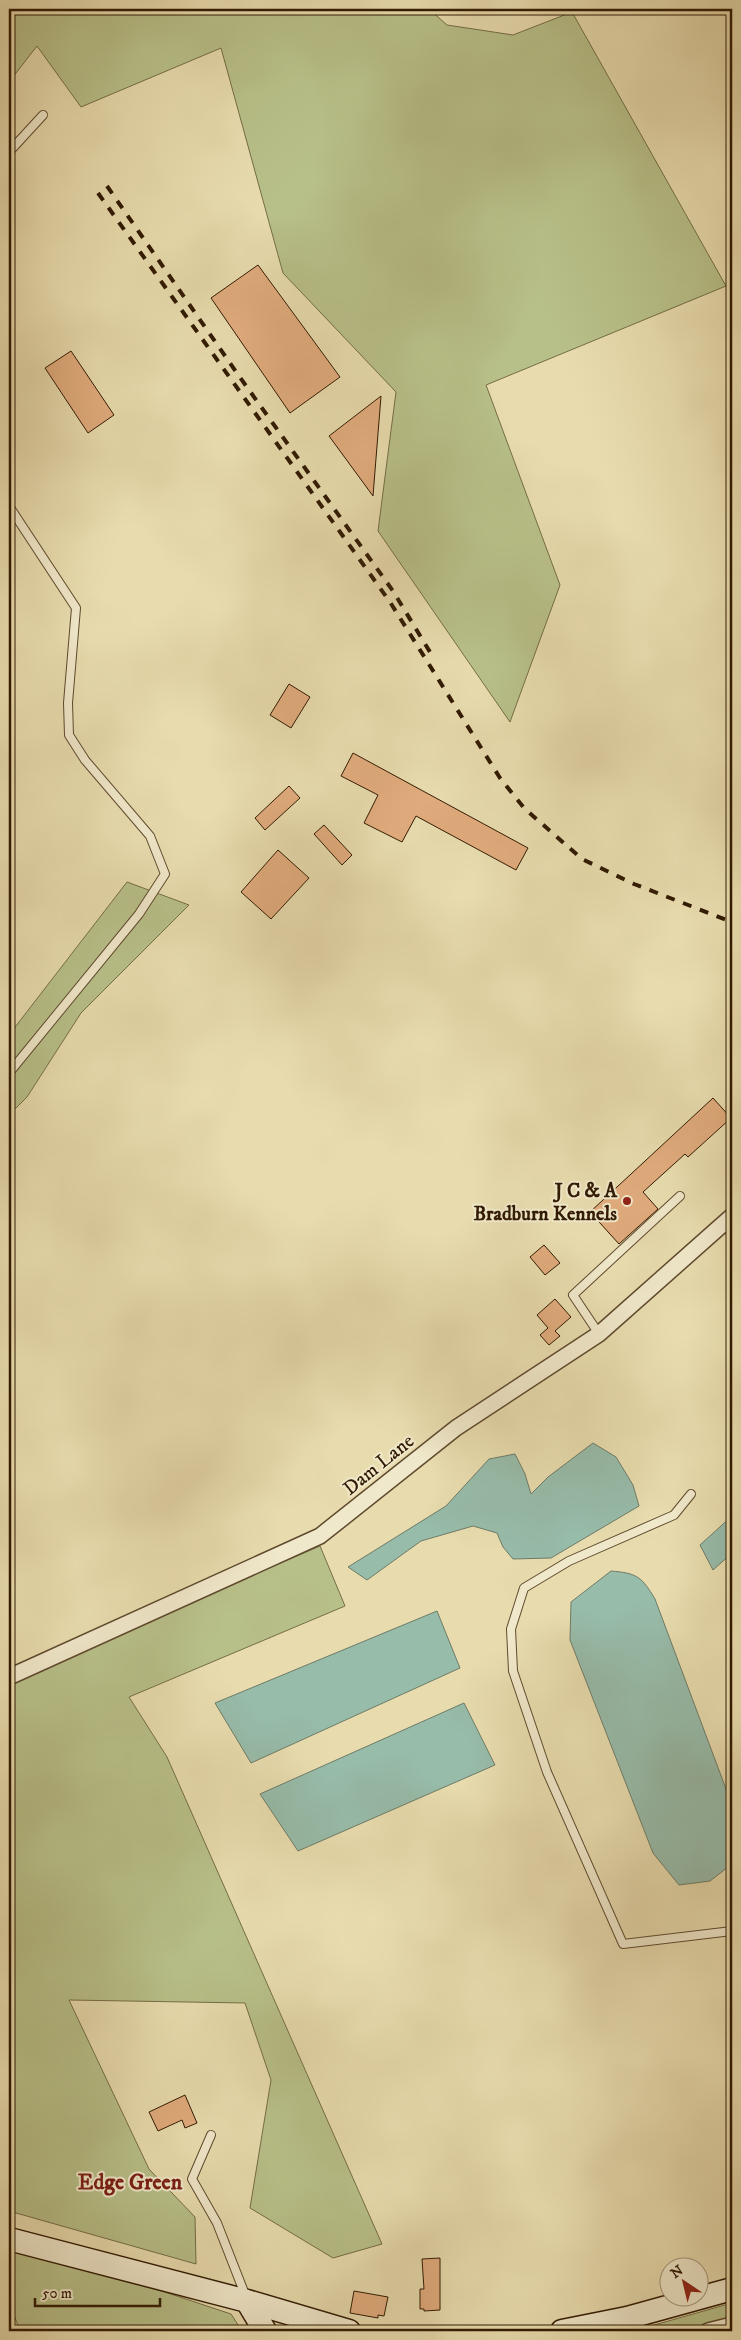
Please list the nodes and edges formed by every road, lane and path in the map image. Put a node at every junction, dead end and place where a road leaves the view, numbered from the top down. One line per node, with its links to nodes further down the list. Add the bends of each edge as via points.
1 (43, 115): 2 (lane)
2 (9, 152)
3 (9, 506): 4 (lane, via 76,608 68,703 69,735 85,760 150,836 165,874 139,914)
4 (9, 1073)
5 (680, 1196): 7 (lane, via 573,1294)
6 (732, 1216): 7 (street, Dam Lane)
7 (599, 1334): 9 (street, Dam Lane, via 456,1428 320,1536)
8 (691, 1494): 10 (lane, via 674,1515 568,1562 524,1588 510,1629 513,1671 547,1772 623,1944)
9 (9, 1677)
10 (732, 1931)
11 (211, 2135): 14 (lane, via 192,2179 217,2223)
12 (9, 2239): 14 (main road)
13 (732, 2289): 18 (main road, via 627,2318)
14 (248, 2301): 16 (main road); 17 (main road)
15 (732, 2325): 19 (street)
16 (335, 2330)
17 (265, 2331)
18 (562, 2331)
19 (708, 2331)

